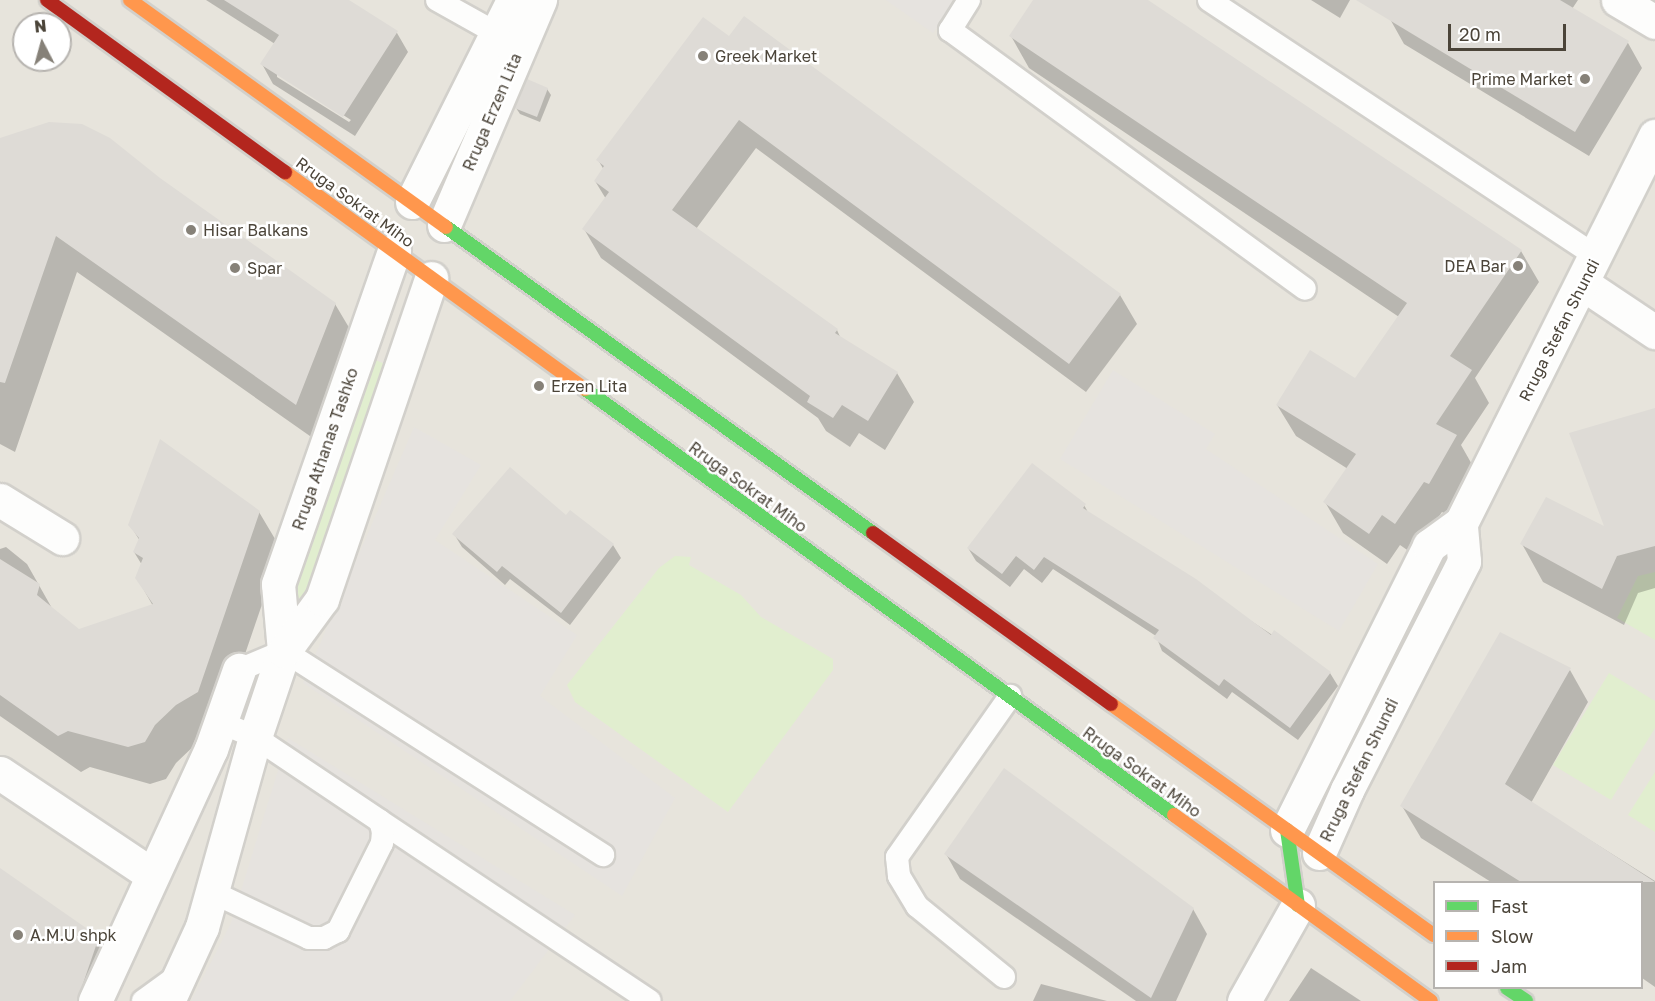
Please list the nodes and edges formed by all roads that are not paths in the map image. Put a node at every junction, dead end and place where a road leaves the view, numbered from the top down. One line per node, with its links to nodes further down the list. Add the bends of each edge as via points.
1 (47, 0): 12 (main road, Rruga Sokrat Miho)
2 (130, 0): 12 (main road, Rruga Sokrat Miho)
3 (437, 0): 10 (lane)
4 (513, 0): 10 (street, Rruga Erzen Lita)
5 (540, 0): 13 (street, Rruga Erzen Lita)
6 (969, 0): 15 (lane, via 950,30)
7 (1209, 0): 14 (lane)
8 (1618, 0): 9 (street)
9 (1655, 22)
10 (496, 33): 12 (street, Rruga Erzen Lita)
11 (1655, 136): 14 (street, Rruga Stefan Shundi)
12 (403, 226): 13 (main road, Rruga Sokrat Miho); 13 (main road, Rruga Sokrat Miho); 20 (street, Rruga Athanas Tashko, via 278,584)
13 (437, 251): 20 (street, Rruga Athanas Tashko, via 322,600); 22 (main road, Rruga Sokrat Miho); 27 (main road, Rruga Sokrat Miho)
14 (1589, 270): 16 (street); 18 (street, Rruga Stefan Shundi)
15 (1305, 289)
16 (1655, 332)
17 (0, 500): 19 (street)
18 (1461, 523): 27 (street, Rruga Stefan Shundi, via 1429,546); 29 (street, Rruga Stefan Shundi, via 1464,561 1347,790)
19 (62, 538)
20 (284, 651): 21 (lane); 24 (street, Rruga Athanas Tashko); 28 (lane)
21 (239, 670): 23 (street)
22 (1010, 696): 32 (main road, Rruga Sokrat Miho); 34 (lane, via 897,857 899,876 917,906)
23 (220, 723): 24 (lane); 30 (street)
24 (255, 737): 26 (lane); 31 (street, Rruga Athanas Tashko)
25 (0, 773): 30 (street)
26 (380, 821): 31 (lane, via 382,843 338,931 324,938 309,938); 39 (lane)
27 (1287, 830): 29 (main road, Rruga Sokrat Miho); 32 (main road)
28 (603, 855)
29 (1315, 863): 32 (main road); 33 (main road, Rruga Sokrat Miho)
30 (151, 874): 37 (street)
31 (212, 892): 35 (street, Rruga Athanas Tashko, via 202,927)
32 (1298, 905): 40 (street); 41 (main road, Rruga Sokrat Miho)
33 (1433, 934)
34 (1004, 977)
35 (172, 989): 38 (lane)
36 (1510, 989): 42 (main road)
37 (95, 1001)
38 (143, 1001)
39 (650, 1001)
40 (1244, 1001)
41 (1431, 1001)
42 (1526, 1001)

